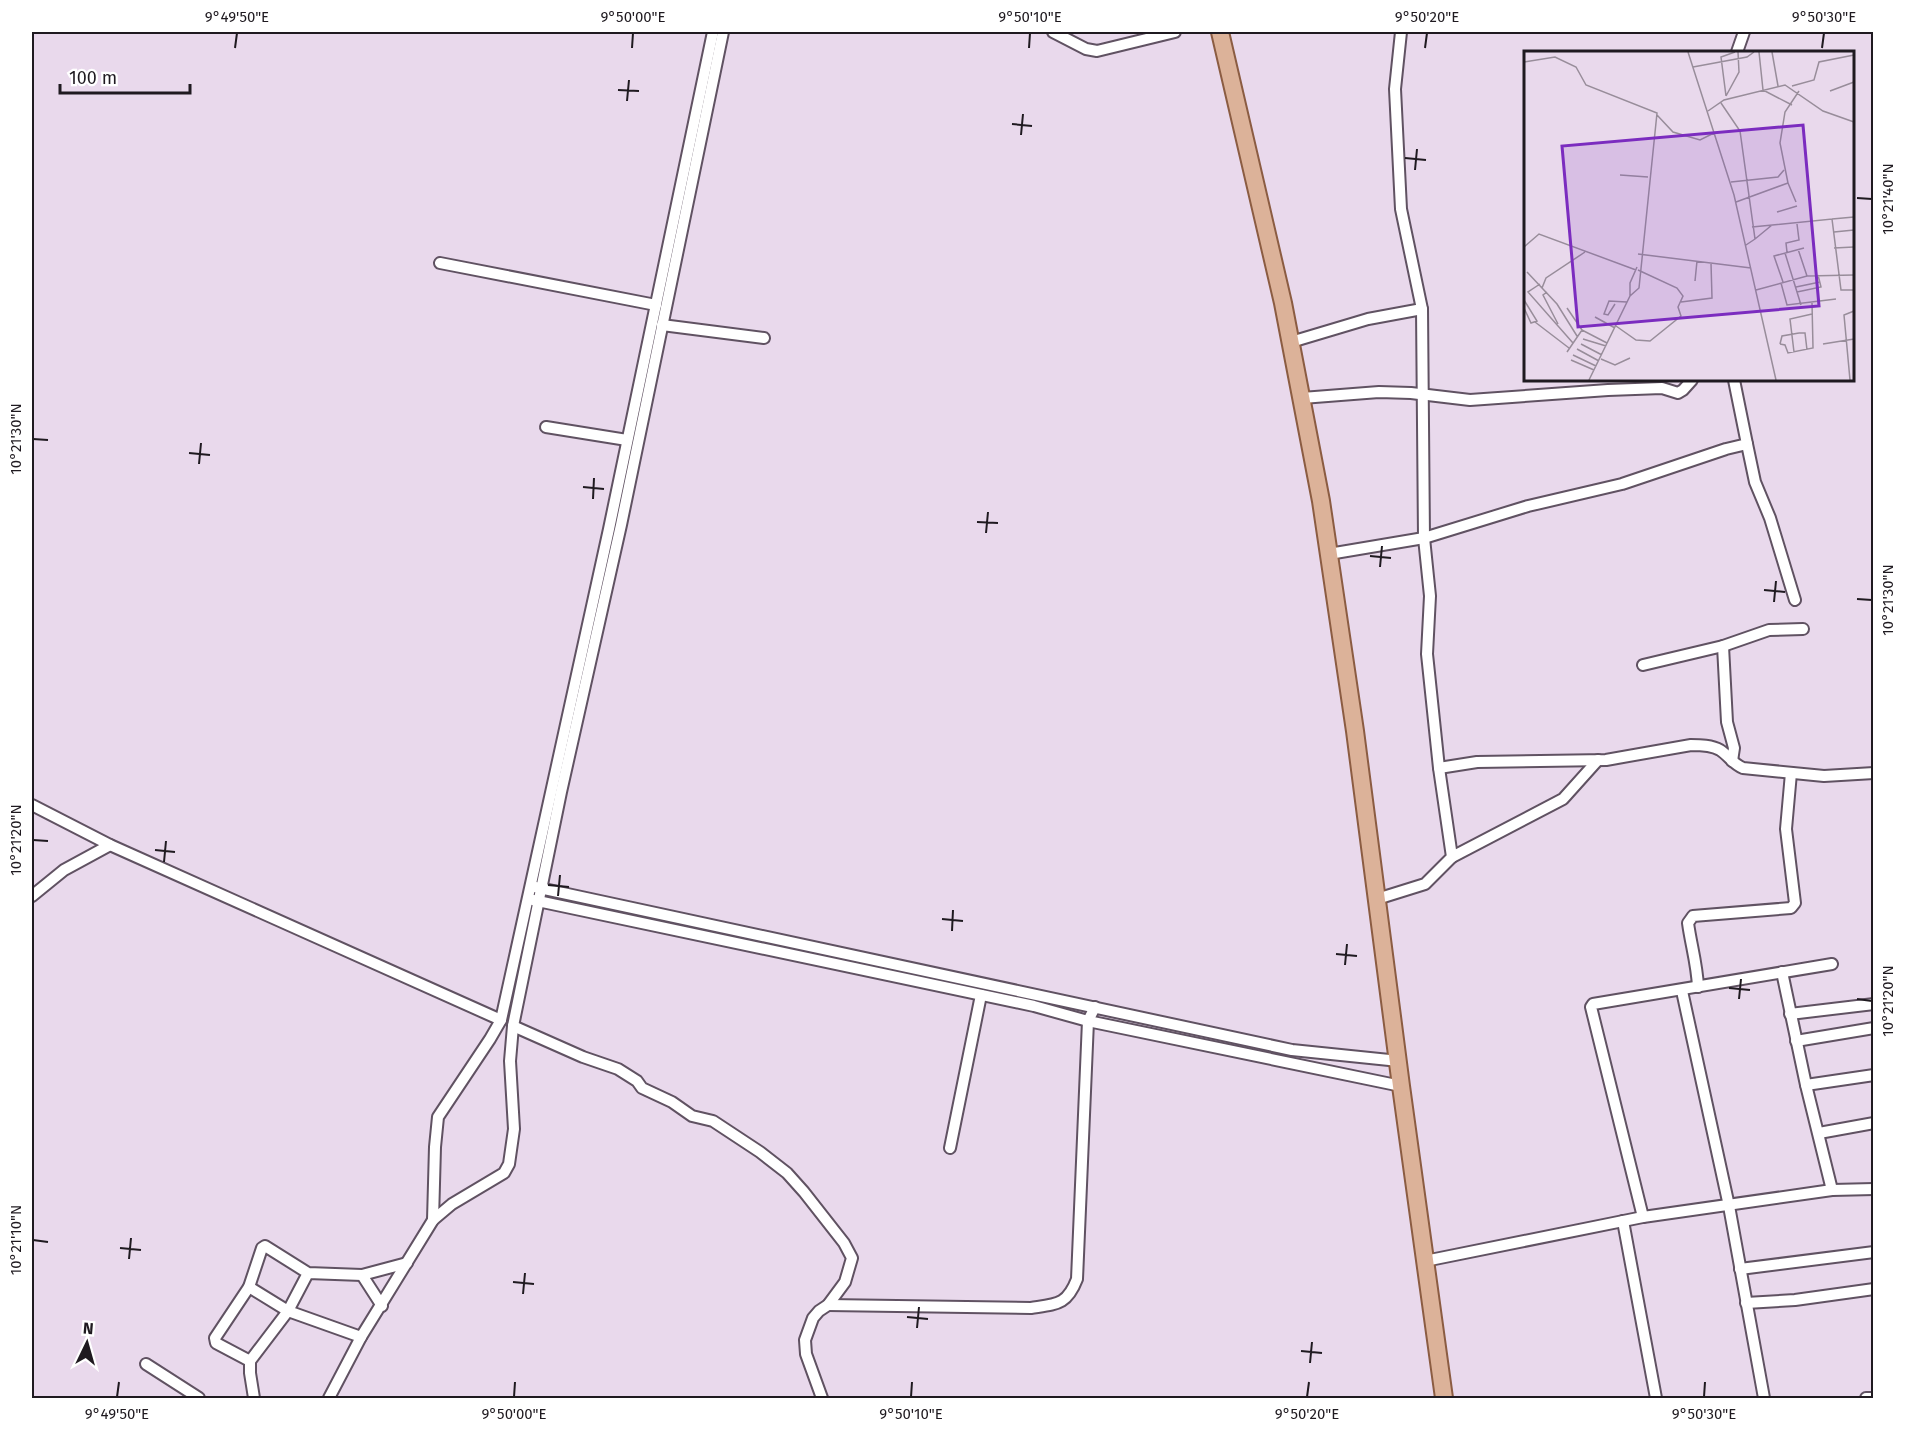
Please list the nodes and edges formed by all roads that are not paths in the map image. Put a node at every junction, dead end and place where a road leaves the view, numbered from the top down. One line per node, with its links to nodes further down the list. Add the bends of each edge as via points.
1 (713, 32): 10 (street)
2 (723, 32): 12 (street)
3 (1053, 32): 4 (street, via 1092,51)
4 (1176, 32)
5 (1220, 32): 14 (main road)
6 (1401, 32): 11 (street, via 1395,89 1401,209)
7 (1744, 32): 8 (street)
8 (1737, 51)
9 (440, 263): 10 (street)
10 (656, 305): 20 (street)
11 (1422, 309): 14 (street, via 1368,319); 17 (street)
12 (662, 325): 13 (street); 37 (street)
13 (764, 338)
14 (1291, 342): 18 (main road)
15 (1691, 381): 17 (street, via 1678,393 1662,388 1470,400)
16 (1734, 381): 21 (street)
17 (1424, 394): 18 (street, via 1379,392); 22 (street)
18 (1302, 398): 23 (main road)
19 (546, 427): 20 (street)
20 (627, 440): 36 (street)
21 (1747, 444): 22 (street, via 1622,484 1528,506); 24 (street, via 1755,482)
22 (1424, 538): 23 (street); 30 (street, via 1430,596 1427,654)
23 (1329, 554): 40 (main road)
24 (1795, 600)
25 (1803, 629): 26 (street, via 1769,630)
26 (1723, 646): 27 (street); 29 (street, via 1727,722 1734,748)
27 (1643, 665)
28 (1598, 760): 29 (street, via 1702,745 1719,749); 30 (street, via 1477,762); 35 (street, via 1563,798)
29 (1732, 761): 31 (street, via 1743,768)
30 (1439, 768): 35 (street)
31 (1791, 773): 32 (street); 44 (street, via 1786,829 1795,903 1791,908 1693,916 1688,923)
32 (1874, 773)
33 (32, 805): 34 (street)
34 (110, 844): 38 (street, via 64,870); 50 (street)
35 (1452, 857): 40 (street, via 1425,884)
36 (530, 886): 37 (street); 39 (street)
37 (541, 888): 41 (street); 48 (street)
38 (32, 896)
39 (527, 899): 41 (street); 50 (street)
40 (1377, 899): 55 (main road)
41 (539, 901): 46 (street); 52 (street)
42 (1833, 964): 43 (street)
43 (1782, 972): 44 (street); 49 (street)
44 (1698, 987): 45 (street)
45 (1682, 991): 64 (street); 65 (street, via 1597,1003 1592,1007)
46 (981, 995): 51 (street); 61 (street)
47 (1874, 1004): 49 (street)
48 (1095, 1007): 51 (street); 55 (street, via 1292,1050)
49 (1790, 1014): 54 (street)
50 (501, 1020): 66 (street, via 438,1117)
51 (1088, 1021): 58 (street); 77 (street, via 1077,1279 1071,1294 1056,1304 1031,1308)
52 (513, 1026): 66 (street, via 510,1061 514,1129 509,1164 504,1173); 77 (street, via 618,1069 642,1088 687,1113 713,1121 787,1173 851,1254 845,1282)
53 (1874, 1028): 54 (street)
54 (1796, 1041): 57 (street)
55 (1399, 1060): 58 (main road)
56 (1874, 1074): 57 (street)
57 (1806, 1085): 60 (street)
58 (1401, 1086): 69 (main road)
59 (1874, 1123): 60 (street)
60 (1819, 1134): 63 (street)
61 (950, 1148)
62 (1874, 1189): 63 (street)
63 (1832, 1190): 64 (street)
64 (1729, 1206): 65 (street); 71 (street)
65 (1643, 1217): 67 (street)
66 (433, 1220): 70 (street)
67 (1623, 1221): 69 (street); 88 (street)
68 (1874, 1252): 71 (street)
69 (1425, 1261): 87 (main road)
70 (407, 1263): 73 (street); 78 (street)
71 (1740, 1269): 76 (street)
72 (308, 1273): 73 (street); 74 (street, via 266,1246); 79 (street)
73 (362, 1275): 78 (street)
74 (249, 1287): 79 (street); 81 (street, via 215,1340)
75 (1874, 1289): 76 (street)
76 (1746, 1303): 89 (street)
77 (828, 1305): 86 (street, via 813,1318 805,1340)
78 (382, 1306): 80 (street)
79 (288, 1311): 80 (street); 81 (street)
80 (361, 1337): 85 (street)
81 (250, 1361): 84 (street)
82 (146, 1364): 83 (street)
83 (199, 1398)
84 (254, 1398)
85 (329, 1398)
86 (822, 1398)
87 (1444, 1398)
88 (1656, 1398)
89 (1764, 1398)
90 (1866, 1398): 91 (street)
91 (1874, 1398)

